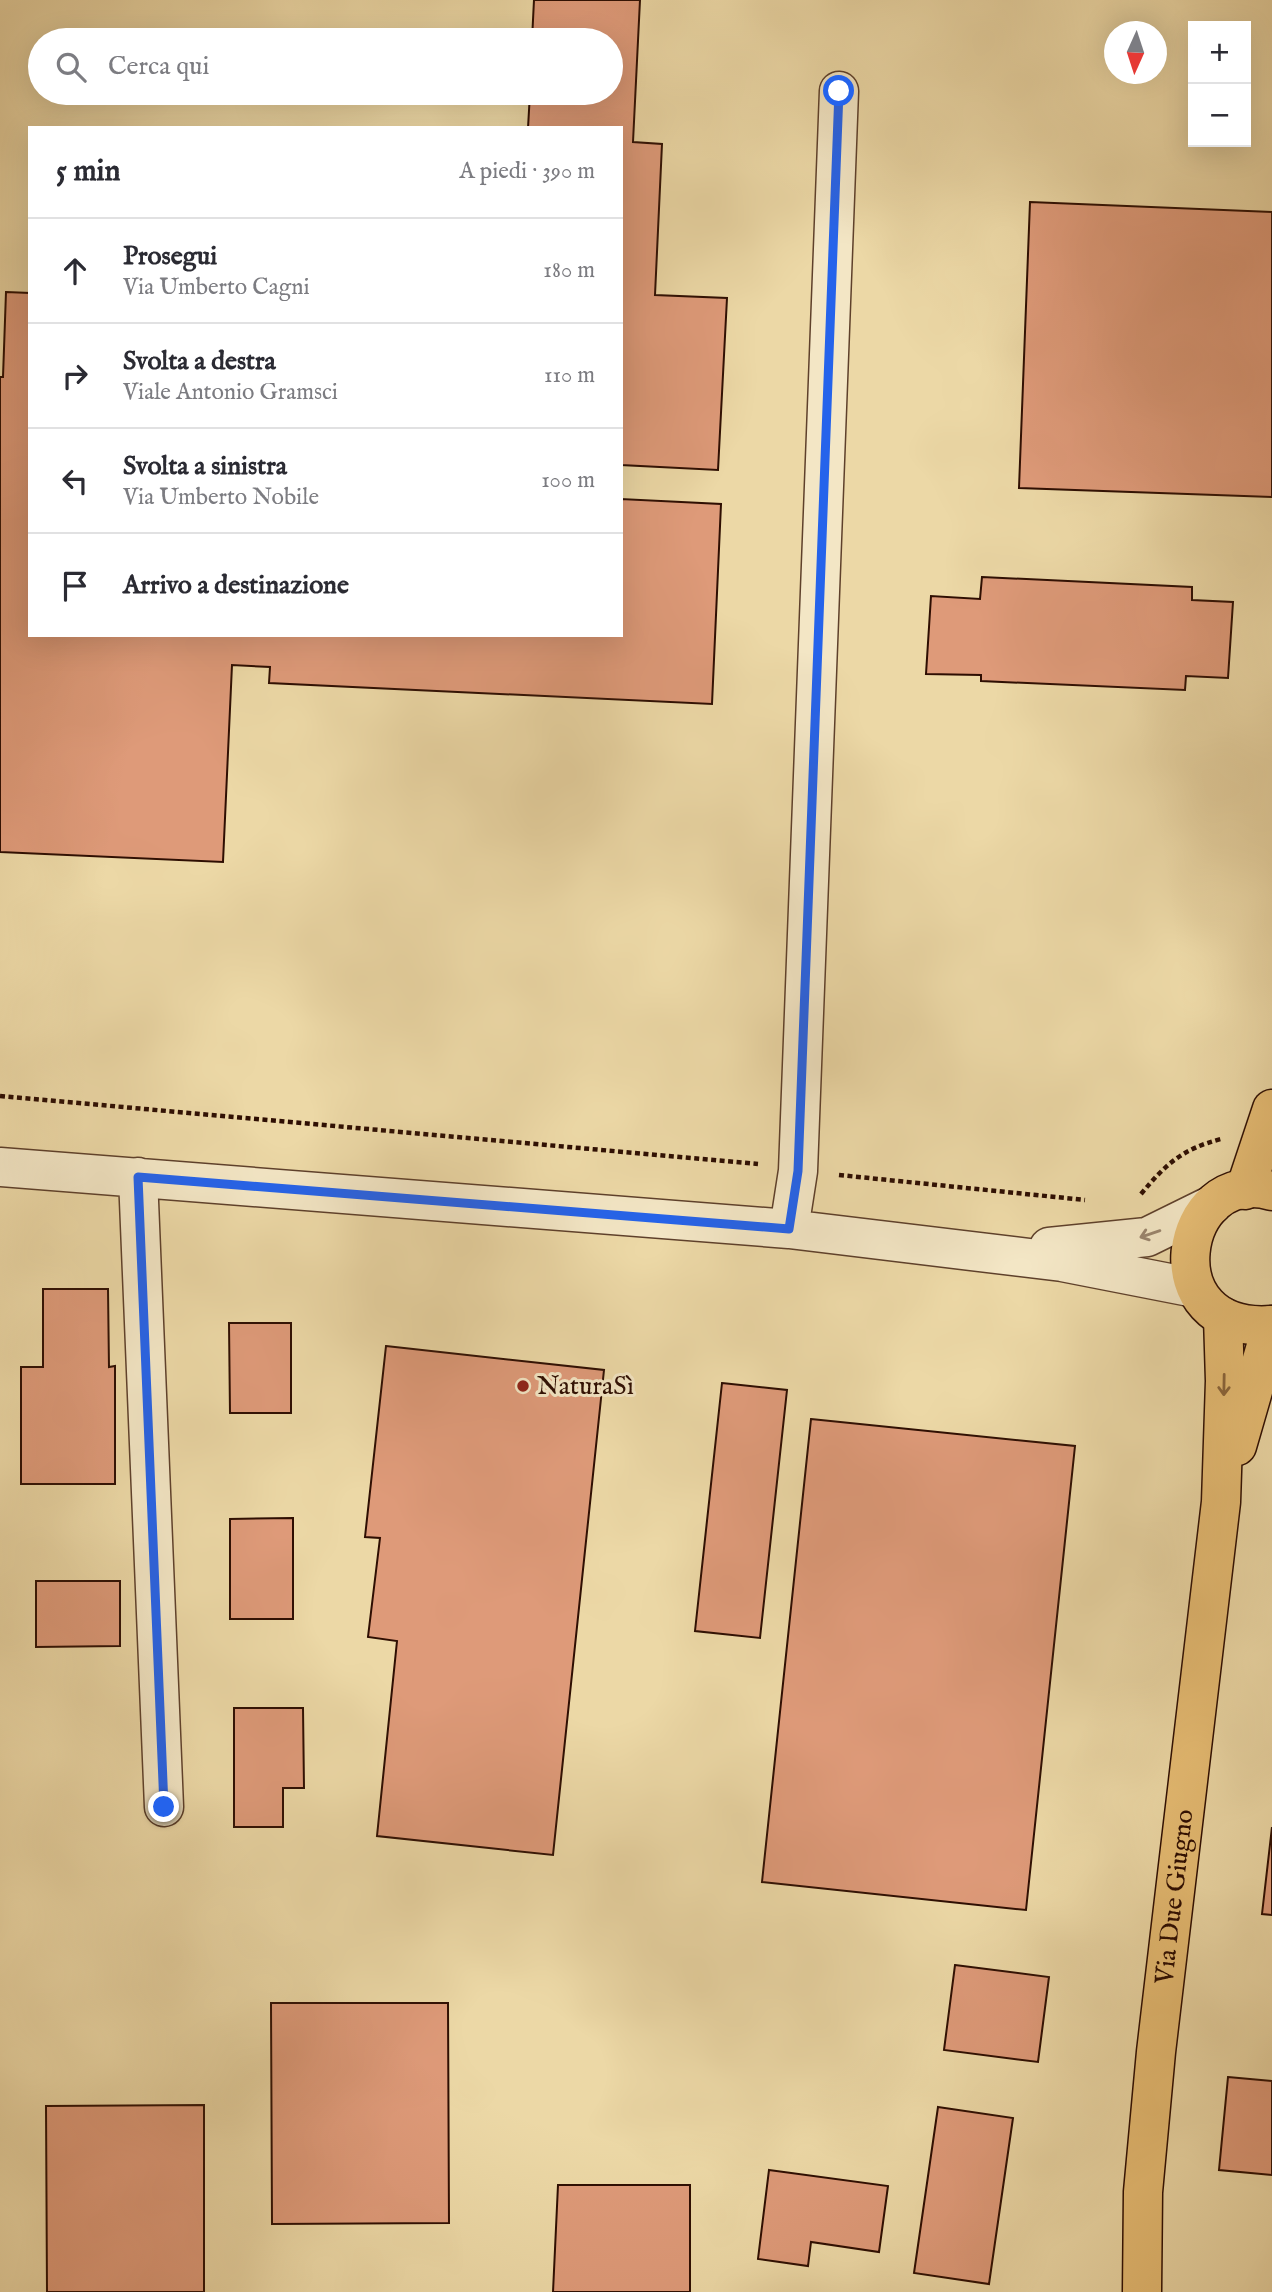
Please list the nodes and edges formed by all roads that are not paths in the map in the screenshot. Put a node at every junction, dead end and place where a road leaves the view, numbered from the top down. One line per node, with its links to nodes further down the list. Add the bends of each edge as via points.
1 (839, 91): 6 (street, via 798,1171)
2 (1272, 1109): 5 (main road)
3 (0, 1167): 4 (street)
4 (138, 1177): 6 (street); 12 (street)
5 (1243, 1196): 7 (street, one-way to 7, via 1147,1237 1061,1247); 8 (main road, via 1198,1223 1190,1244)
6 (789, 1229): 7 (street)
7 (956, 1249): 8 (street, via 1062,1262)
8 (1195, 1288): 9 (main road)
9 (1223, 1317): 10 (main road, via 1238,1324); 11 (main road, Via Due Giugno, one-way to 11)
10 (1272, 1325): 11 (main road, Via Due Giugno)
11 (1221, 1502): 13 (main road, Via Due Giugno, via 1156,2052 1143,2192)
12 (164, 1807)
13 (1142, 2292)

